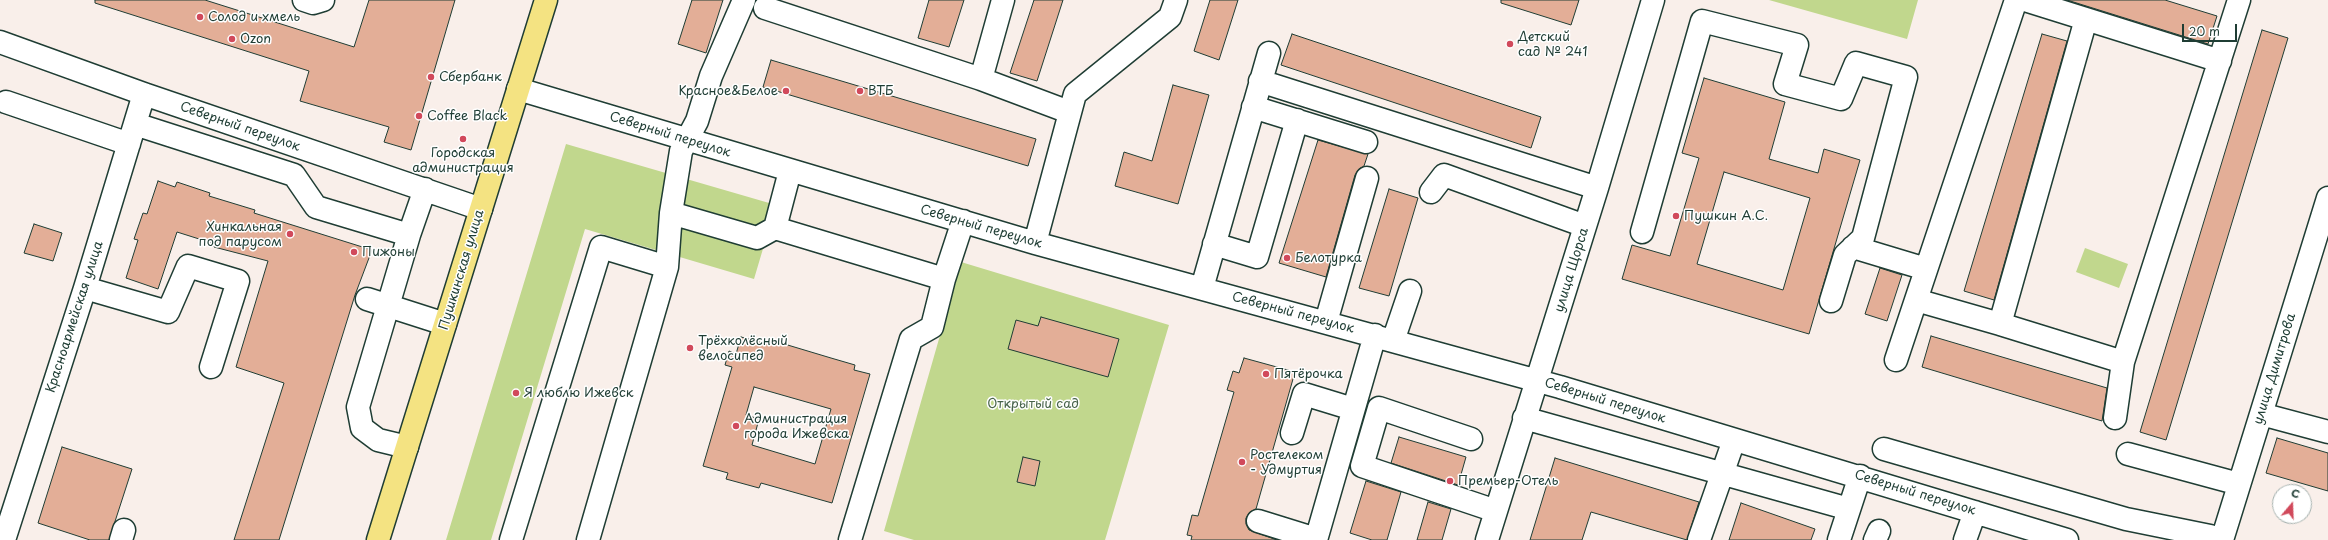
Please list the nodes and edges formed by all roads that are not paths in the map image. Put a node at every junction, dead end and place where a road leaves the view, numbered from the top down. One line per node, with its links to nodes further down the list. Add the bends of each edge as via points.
1 (304, 0): 2 (street, via 313,3)
2 (323, 0)
3 (546, 0): 18 (main road, Пушкинская улица)
4 (744, 0): 25 (street, via 711,76 697,121)
5 (1003, 0): 16 (street)
6 (1176, 0): 22 (street, via 1170,17 1074,94)
7 (1653, 0): 29 (street, улица Щорса)
8 (2016, 0): 44 (street)
9 (2024, 0): 12 (street)
10 (2239, 0): 15 (street)
11 (765, 8): 16 (street)
12 (2086, 19): 15 (street); 55 (street)
13 (0, 42): 19 (street, Северный переулок)
14 (1269, 54): 17 (street)
15 (2220, 60): 58 (street)
16 (981, 79): 22 (street)
17 (1260, 81): 21 (street); 29 (street)
18 (518, 89): 25 (street, Северный переулок); 33 (main road, Пушкинская улица)
19 (144, 94): 24 (street, Красноармейская улица); 30 (street, Северный переулок)
20 (6, 102): 24 (street)
21 (1253, 107): 23 (street); 41 (street)
22 (1069, 112): 40 (street)
23 (1297, 120): 26 (street); 41 (street, via 1257,257)
24 (132, 134): 39 (street, via 294,175 316,206); 46 (street, Красноармейская улица)
25 (687, 140): 27 (street, Северный переулок); 34 (street, via 681,151)
26 (1366, 142)
27 (790, 171): 35 (street, Северный переулок); 37 (street)
28 (1367, 178): 53 (street)
29 (1597, 188): 36 (street, улица Щорса)
30 (425, 190): 33 (street, Северный переулок); 39 (street)
31 (1431, 192): 36 (street, via 1444,176)
32 (2328, 198): 62 (street, улица Димитрова)
33 (481, 209): 54 (main road, Пушкинская улица)
34 (671, 213): 37 (street, via 757,238); 43 (street)
35 (963, 221): 40 (street, Северный переулок); 45 (street)
36 (1585, 226): 60 (street, улица Щорса)
37 (775, 228): 45 (street)
38 (1642, 232): 42 (street, via 1702,21 1796,45 1785,84 1841,99 1856,63 1906,77 1863,238)
39 (409, 235): 52 (street)
40 (1035, 243): 47 (street, Северный переулок)
41 (1214, 244): 47 (street)
42 (1853, 247): 44 (street); 51 (street, via 1845,255)
43 (667, 267): 81 (street, via 601,247); 82 (street)
44 (1926, 269): 50 (street)
45 (944, 279): 83 (street, via 932,327 911,339)
46 (85, 288): 59 (street, via 168,312 188,266 238,281); 79 (street, Красноармейская улица)
47 (1202, 288): 53 (street, Северный переулок)
48 (1410, 292): 56 (street)
49 (367, 299): 52 (street)
50 (1916, 300): 55 (street); 57 (street)
51 (1831, 301)
52 (388, 306): 54 (street); 69 (street, via 358,408 362,428 378,440)
53 (1326, 322): 56 (street, Северный переулок)
54 (445, 324): 69 (main road, Пушкинская улица)
55 (2000, 324): 58 (street)
56 (1384, 338): 60 (street, Северный переулок); 61 (street)
57 (1896, 360)
58 (2123, 362): 64 (street)
59 (211, 367)
60 (1537, 381): 63 (street, улица Щорса); 68 (street, Северный переулок)
61 (1353, 409): 66 (street, via 1304,394); 84 (street)
62 (2261, 414): 65 (street); 74 (street, улица Димитрова)
63 (1524, 418): 72 (street); 76 (street, улица Щорса)
64 (2115, 418)
65 (2328, 432)
66 (1292, 433)
67 (1471, 439): 76 (street, via 1380,408 1362,466)
68 (1734, 440): 72 (street); 73 (street, Северный переулок)
69 (407, 447): 80 (main road, Пушкинская улица)
70 (1884, 449): 90 (street, via 2126,519 2210,536)
71 (2128, 454): 74 (street)
72 (1722, 473): 75 (street); 86 (street)
73 (1860, 476): 75 (street); 77 (street, Северный переулок)
74 (2239, 484): 91 (street, улица Димитрова)
75 (1849, 509): 87 (street)
76 (1496, 511): 85 (street, улица Щорса)
77 (1975, 512): 88 (street); 89 (street, Северный переулок)
78 (1258, 521): 84 (street)
79 (4, 540)
80 (378, 540)
81 (511, 540)
82 (588, 540)
83 (850, 540)
84 (1316, 540)
85 (1487, 540)
86 (1699, 540)
87 (1839, 540)
88 (1965, 540)
89 (2067, 540)
90 (2216, 540)
91 (2222, 540)

